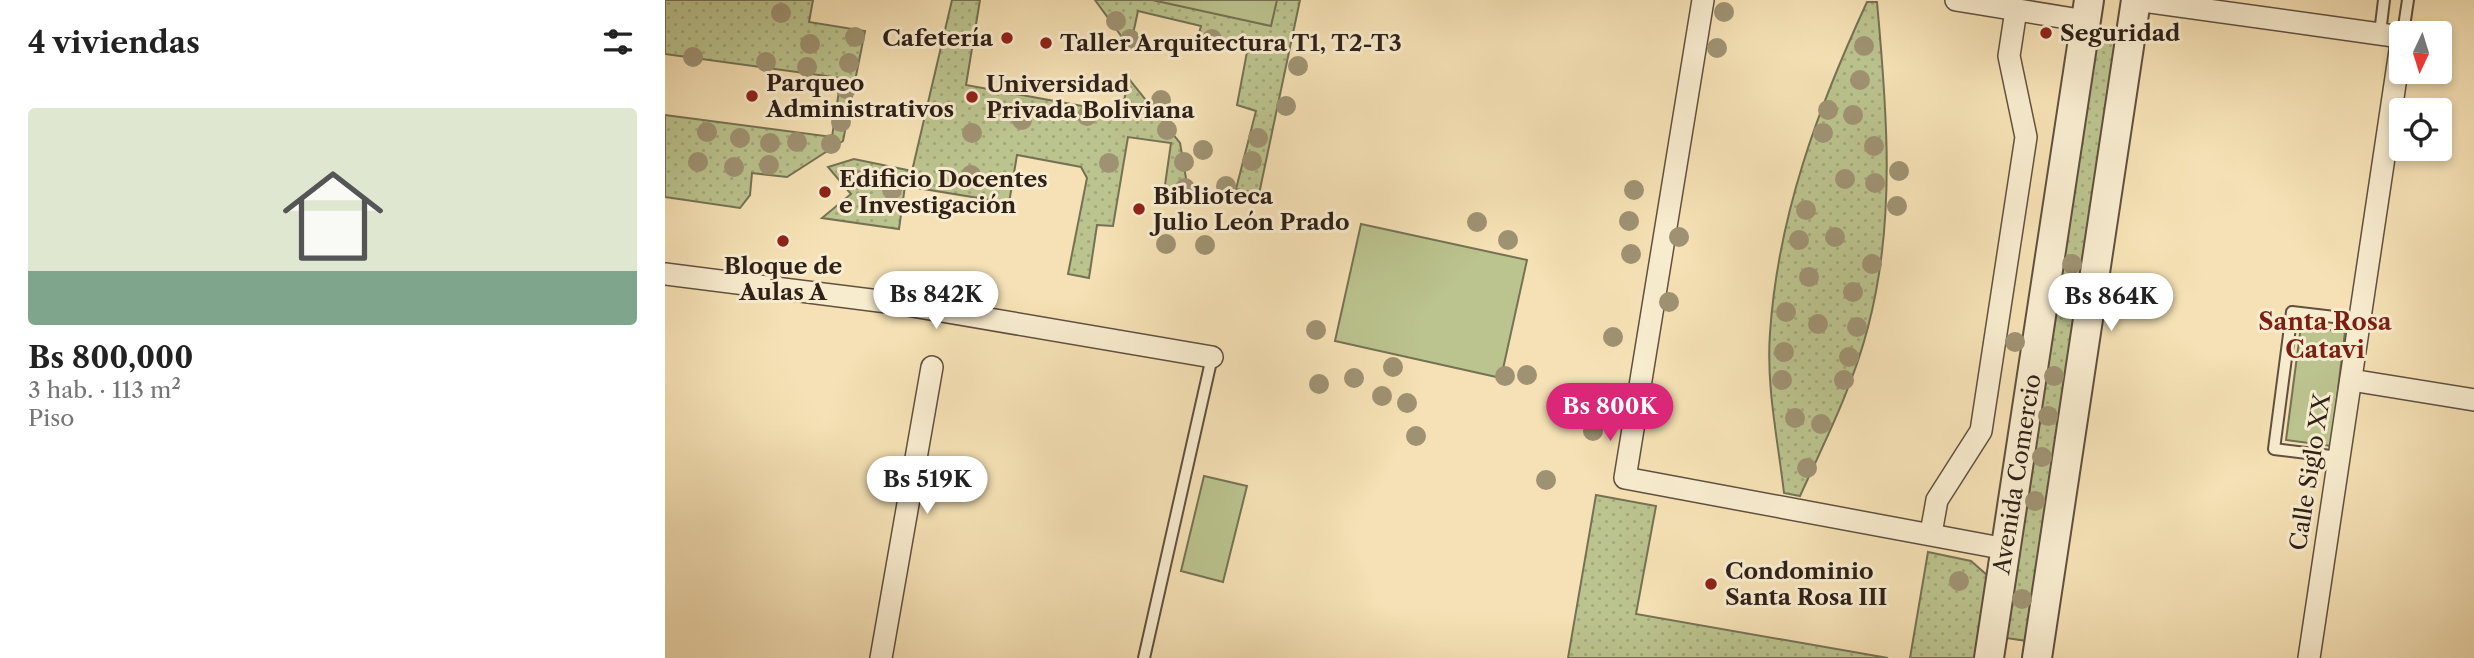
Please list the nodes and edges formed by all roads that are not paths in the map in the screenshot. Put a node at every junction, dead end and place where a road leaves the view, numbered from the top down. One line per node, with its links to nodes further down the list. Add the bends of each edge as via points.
1 (1703, 0): 19 (street, via 1625,478)
2 (1956, 0): 6 (street)
3 (2136, 0): 9 (street); 24 (street, Avenida Comercio)
4 (2384, 0): 9 (lane)
5 (2408, 0): 8 (lane)
6 (2015, 10): 7 (street); 19 (street, via 2009,55 2026,137 1981,431 1937,500)
7 (2087, 10): 20 (street, Avenida Comercio)
8 (2404, 21)
9 (2380, 33): 10 (street)
10 (2389, 34)
11 (2395, 84): 13 (street, Calle Siglo XX)
12 (665, 274): 14 (street, via 895,303)
13 (2360, 320): 16 (street, Calle Siglo XX); 18 (lane, via 2292,312 2274,449)
14 (1212, 357): 22 (lane)
15 (932, 367): 21 (street)
16 (2351, 380): 17 (street); 18 (street, Calle Siglo XX)
17 (2474, 400)
18 (2339, 457): 25 (street, Calle Siglo XX)
19 (1931, 533): 20 (street)
20 (2006, 549): 23 (street, Avenida Comercio)
21 (881, 658)
22 (1145, 658)
23 (1989, 658)
24 (2038, 658)
25 (2309, 658)

